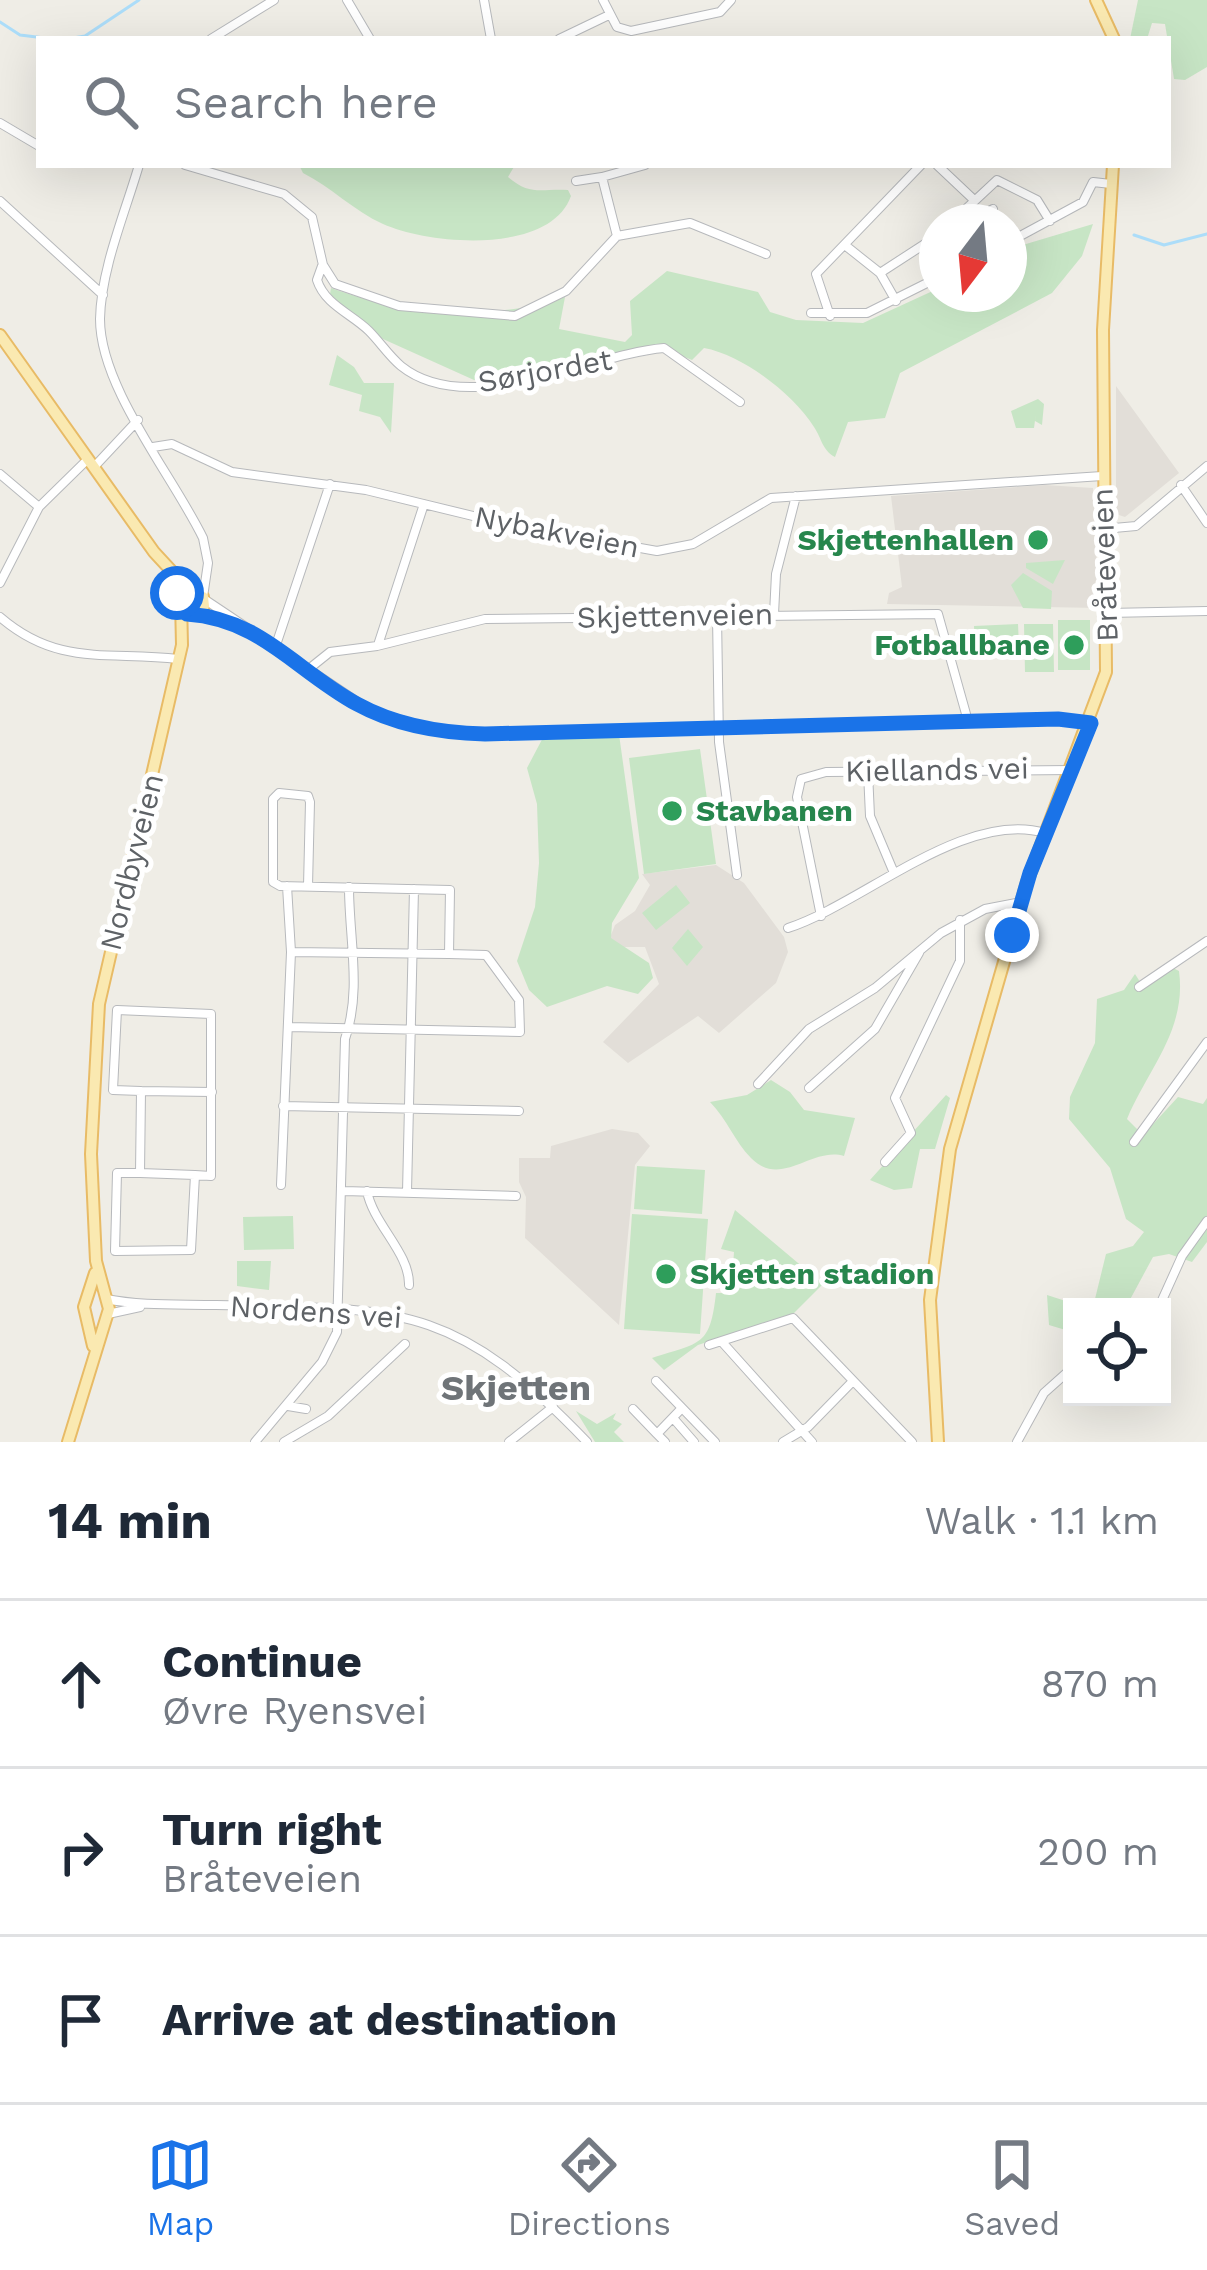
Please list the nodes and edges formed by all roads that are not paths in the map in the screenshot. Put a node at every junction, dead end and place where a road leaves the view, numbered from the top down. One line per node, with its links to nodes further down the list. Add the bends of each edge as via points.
1 (274, 0): 9 (street)
2 (347, 0): 8 (street)
3 (484, 0): 12 (street)
4 (603, 0): 7 (street)
5 (731, 0): 7 (street, via 720,12 631,31)
6 (1096, 0): 14 (main road)
7 (609, 15): 13 (street)
8 (360, 23): 10 (street); 11 (street)
9 (216, 36)
10 (358, 36)
11 (368, 36)
12 (490, 36)
13 (565, 36)
14 (1113, 36)
15 (0, 123): 16 (street)
16 (36, 144)
17 (138, 168): 38 (street)
18 (195, 168): 35 (street, via 300,205 312,217)
19 (634, 168): 23 (street)
20 (918, 168): 32 (street)
21 (940, 168): 26 (street)
22 (1113, 168): 25 (main road, Bråteveien)
23 (602, 177): 24 (street); 31 (street)
24 (576, 181)
25 (1111, 184): 29 (street, via 1093,182 1082,202); 49 (main road, Bråteveien)
26 (972, 197): 28 (street); 29 (street, via 1004,181 1037,200)
27 (0, 201): 38 (street)
28 (966, 204)
29 (1050, 221): 30 (street)
30 (1027, 233)
31 (617, 236): 34 (street, via 690,223); 35 (street, via 566,291 508,317 382,303 343,289)
32 (845, 245): 36 (street); 41 (street, via 816,274)
33 (919, 248): 36 (street)
34 (766, 254)
35 (323, 265): 43 (street, Sørjordet, via 323,294 421,375 485,386 664,348)
36 (880, 273): 39 (street)
37 (919, 288): 39 (street)
38 (103, 295): 44 (street, via 104,351)
39 (896, 301): 41 (street)
40 (811, 313): 41 (street)
41 (830, 316)
42 (0, 336): 46 (main road)
43 (740, 402)
44 (138, 420): 45 (street); 46 (street)
45 (152, 447): 50 (street, Nybakveien, via 172,444 242,474); 58 (street, via 203,538 207,574)
46 (91, 463): 54 (street); 58 (main road)
47 (1207, 466): 51 (street)
48 (0, 474): 54 (street)
49 (1102, 476): 52 (street, Nybakveien); 56 (main road, Bråteveien)
50 (330, 484): 53 (street, Nybakveien); 64 (street)
51 (1181, 485): 55 (street); 56 (street, via 1136,526)
52 (796, 496): 53 (street, Nybakveien, via 771,498 693,544 657,551); 61 (street)
53 (424, 504): 65 (street)
54 (39, 507): 57 (street)
55 (1207, 523)
56 (1102, 529): 60 (main road, Bråteveien)
57 (0, 583)
58 (194, 602): 64 (street); 66 (main road, Nordbyveien)
59 (1207, 611): 60 (street)
60 (1108, 613): 69 (main road, Bråteveien, via 1105,682)
61 (774, 614): 62 (street, Skjettenveien); 68 (street, Skjettenveien, via 938,614)
62 (717, 616): 65 (street, Skjettenveien, via 485,619); 70 (street)
63 (0, 617): 66 (street, via 27,640 59,652)
64 (276, 645): 67 (street)
65 (377, 646): 67 (street, Skjettenveien, via 330,652)
66 (180, 659): 95 (main road, Nordbyveien, via 106,964)
67 (310, 668): 70 (street, via 362,706 435,730)
68 (968, 721): 69 (street); 70 (street)
69 (1091, 723): 71 (main road, Bråteveien)
70 (719, 728): 75 (street)
71 (1073, 770): 72 (street, Kiellands vei); 73 (main road, Bråteveien)
72 (868, 772): 74 (street, via 870,816); 81 (street, Kiellands vei, via 801,779 797,797)
73 (1046, 834): 74 (street, via 987,835); 80 (main road, Bråteveien)
74 (894, 874): 81 (street)
75 (737, 875)
76 (287, 886): 77 (street); 77 (street, via 272,878 279,793 310,802); 86 (street)
77 (308, 886): 78 (street)
78 (349, 887): 79 (street); 87 (street)
79 (414, 889): 88 (street); 89 (street, via 450,890)
80 (1021, 902): 82 (street); 151 (main road, Bråteveien, via 966,1085 940,1206 929,1326)
81 (821, 916): 83 (street)
82 (960, 920): 85 (street); 106 (street, via 961,957 895,1098 910,1132)
83 (788, 928)
84 (1207, 941): 90 (street)
85 (919, 951): 97 (street, via 809,1029); 98 (street, via 877,1025)
86 (290, 952): 87 (street); 91 (street)
87 (350, 953): 88 (street); 92 (street)
88 (412, 954): 89 (street); 93 (street)
89 (449, 954): 93 (street, via 486,955 519,1000 520,1032)
90 (1139, 986)
91 (289, 1027): 92 (street); 101 (street)
92 (349, 1029): 93 (street); 102 (street)
93 (410, 1030): 103 (street)
94 (1207, 1042): 105 (street)
95 (92, 1080): 96 (street); 115 (main road, Nordbyveien)
96 (114, 1081): 99 (street, via 113,1090); 100 (street, via 117,1010 201,1012 214,1022)
97 (758, 1084)
98 (809, 1088)
99 (141, 1091): 100 (street); 107 (street)
100 (212, 1092): 108 (street, via 211,1176)
101 (283, 1106): 102 (street); 109 (street)
102 (345, 1107): 103 (street); 110 (street)
103 (409, 1108): 104 (street); 112 (street)
104 (519, 1111)
105 (1134, 1142)
106 (885, 1162)
107 (140, 1173): 108 (street); 116 (street, via 116,1173)
108 (194, 1175): 116 (street, via 191,1250 115,1251)
109 (281, 1185)
110 (344, 1191): 111 (street); 123 (street)
111 (367, 1191): 112 (street); 118 (street)
112 (407, 1192): 113 (street)
113 (516, 1196)
114 (1207, 1221): 121 (street)
115 (94, 1226): 116 (street); 117 (main road, Nordbyveien)
116 (116, 1226)
117 (96, 1261): 119 (main road, Nordbyveien); 120 (main road, Nordbyveien)
118 (409, 1285)
119 (88, 1298): 120 (main road); 124 (main road, Nordbyveien)
120 (104, 1298): 122 (street, Nordens vei); 125 (main road, Nordbyveien)
121 (1163, 1298)
122 (146, 1305): 123 (street, Nordens vei); 125 (street, Nordens vei)
123 (338, 1308): 133 (street, via 330,1349); 134 (street, Nordens vei, via 411,1318 457,1335 508,1365)
124 (88, 1317): 125 (main road); 129 (main road, Nordbyveien)
125 (105, 1317): 129 (main road, Nordbyveien)
126 (722, 1342): 128 (street); 132 (street, via 793,1318); 139 (street)
127 (405, 1344): 138 (street)
128 (709, 1346)
129 (94, 1349): 141 (main road, Nordbyveien)
130 (1063, 1376): 152 (street)
131 (656, 1381): 135 (street)
132 (853, 1381): 139 (street); 150 (street)
133 (288, 1406): 138 (street); 142 (street)
134 (554, 1407): 144 (street); 145 (street, Nordens vei)
135 (682, 1408): 137 (street); 147 (street)
136 (633, 1409): 140 (street)
137 (673, 1418): 140 (street); 146 (street)
138 (319, 1422): 143 (street)
139 (800, 1430): 148 (street); 149 (street)
140 (661, 1438)
141 (68, 1442)
142 (255, 1442)
143 (284, 1442)
144 (509, 1442)
145 (586, 1442)
146 (694, 1442)
147 (715, 1442)
148 (783, 1442)
149 (812, 1442)
150 (912, 1442)
151 (938, 1442)
152 (1017, 1442)

